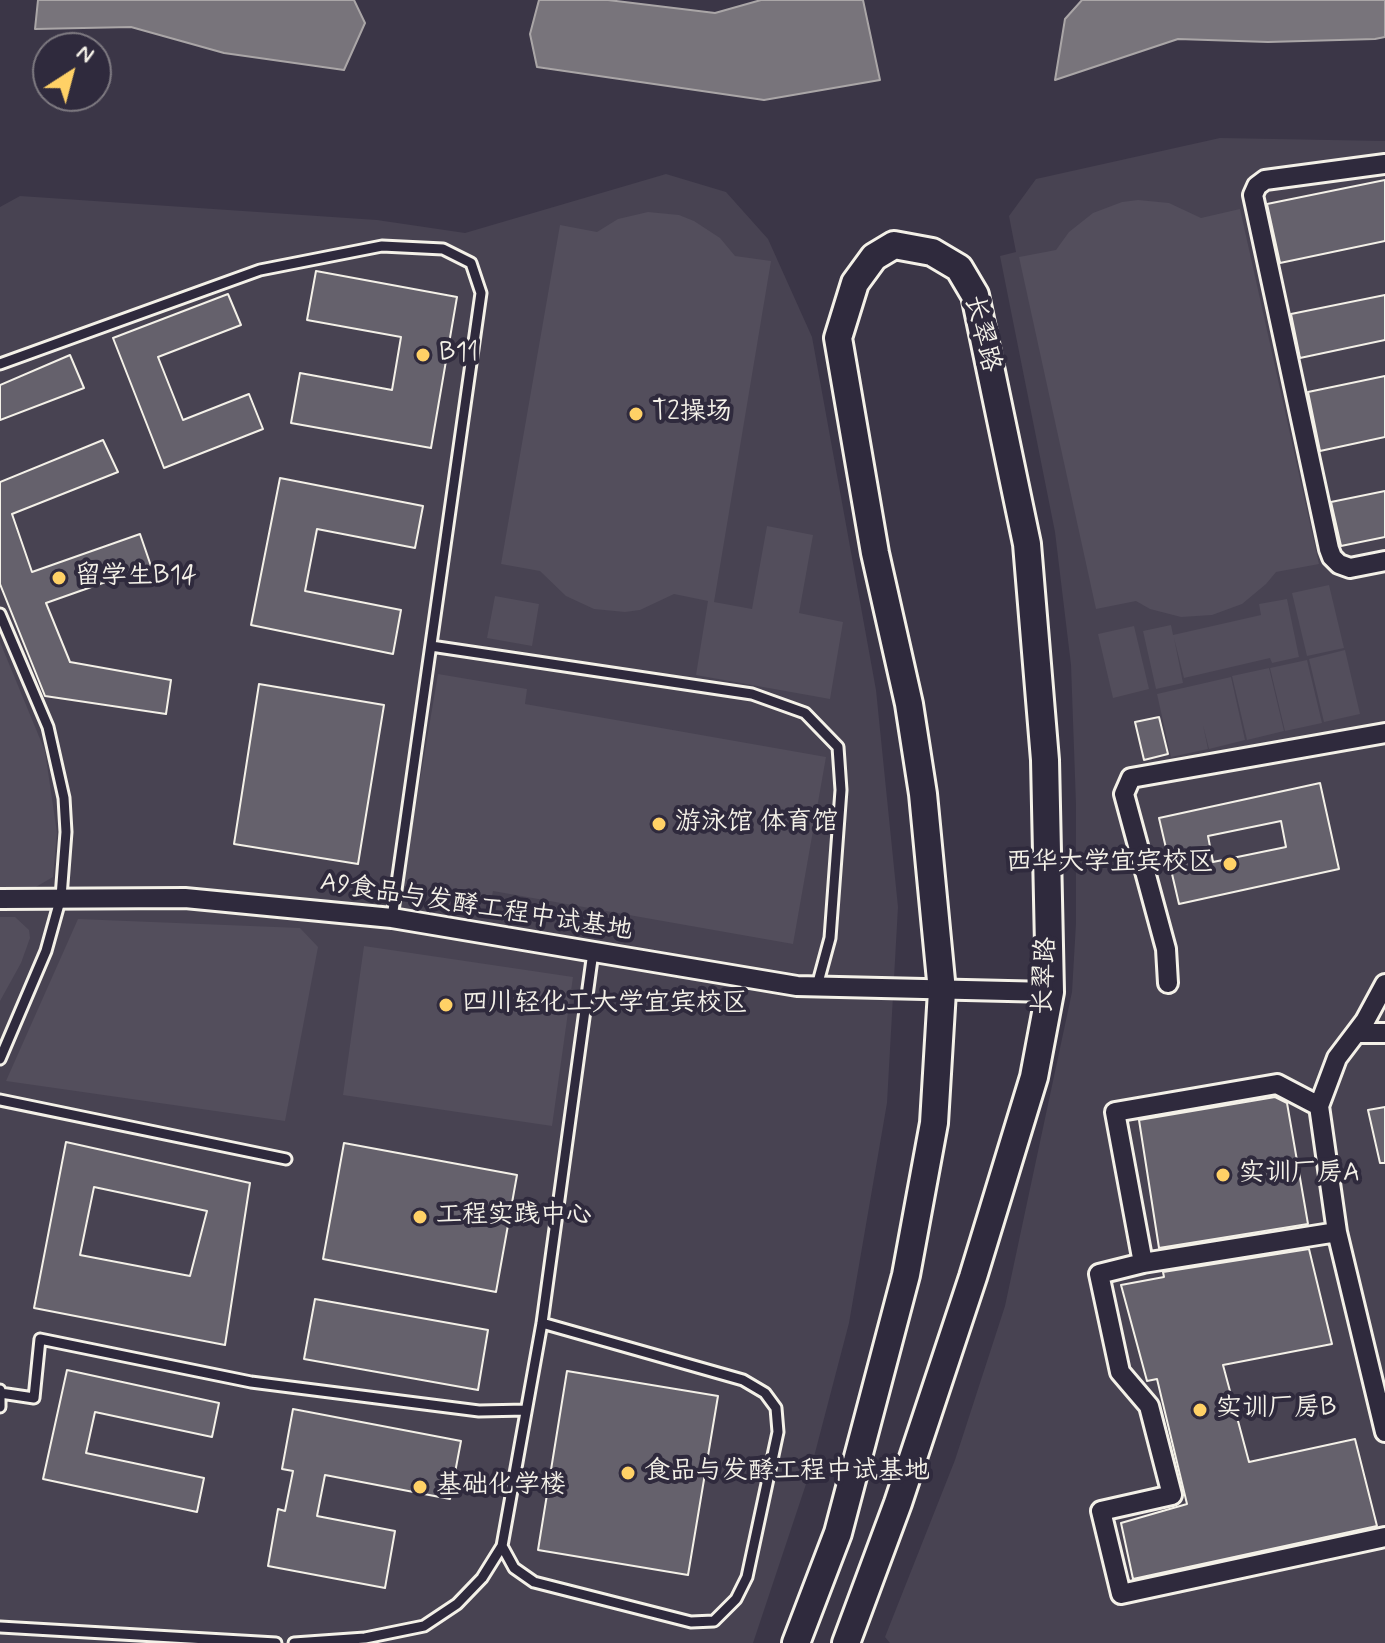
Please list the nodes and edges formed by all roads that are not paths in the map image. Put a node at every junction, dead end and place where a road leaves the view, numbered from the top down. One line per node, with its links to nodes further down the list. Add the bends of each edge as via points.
1 (1385, 164): 3 (street, via 1265,180 1253,195 1329,549 1339,564 1350,568)
2 (0, 364): 5 (lane, via 260,270 382,246 443,249 471,263 481,293)
3 (1385, 561)
4 (0, 614): 7 (lane, via 48,727 64,798)
5 (431, 646): 9 (lane); 13 (lane, via 752,694 805,713 838,747 841,790 830,938)
6 (1385, 733): 11 (street, via 1131,778 1124,794 1166,949)
7 (61, 897): 8 (street, A9食品与发酵工程中试基地); 9 (street, A9食品与发酵工程中试基地, via 185,898); 18 (lane, via 46,951)
8 (0, 899)
9 (392, 918): 10 (street, A9食品与发酵工程中试基地)
10 (593, 952): 13 (street, A9食品与发酵工程中试基地); 24 (lane)
11 (1168, 983)
12 (1385, 985): 16 (street)
13 (817, 986): 14 (street, A9食品与发酵工程中试基地)
14 (942, 991): 15 (street, A9食品与发酵工程中试基地); 15 (main road, 长翠路, via 912,719 875,553 838,338 855,283 874,257 894,245 932,252 959,268 975,295 982,326 1027,544 1045,760); 35 (main road, 长翠路, via 934,1123 906,1275 838,1533)
15 (1050, 992): 32 (main road, 长翠路, via 1034,1077 973,1277)
16 (1356, 1033): 17 (street); 20 (street, via 1337,1058)
17 (1385, 1033)
18 (0, 1059)
19 (0, 1100): 21 (lane)
20 (1319, 1106): 22 (street); 23 (street, via 1277,1084 1115,1112)
21 (286, 1159)
22 (1337, 1232): 23 (street); 28 (street)
23 (1143, 1263): 29 (street, via 1099,1274 1120,1372 1149,1406 1172,1495 1101,1511 1121,1594)
24 (542, 1323): 27 (lane); 30 (lane, via 743,1380 765,1393 776,1408 778,1432 747,1577 736,1599 714,1621 691,1622 534,1582 514,1568)
25 (0, 1392): 26 (lane); 27 (lane, via 34,1398 40,1339 251,1382 479,1411)
26 (0, 1407)
27 (526, 1410): 30 (lane)
28 (1385, 1432)
29 (1385, 1537)
30 (502, 1546): 34 (lane, via 457,1604 424,1626 365,1638)
31 (0, 1627): 33 (lane)
32 (852, 1638)
33 (276, 1643)
34 (294, 1643)
35 (796, 1643)

